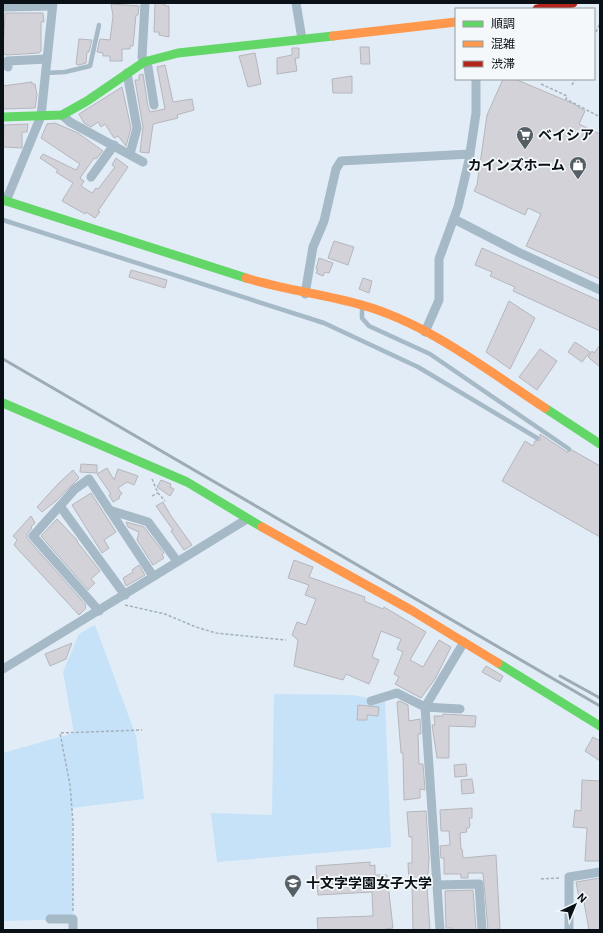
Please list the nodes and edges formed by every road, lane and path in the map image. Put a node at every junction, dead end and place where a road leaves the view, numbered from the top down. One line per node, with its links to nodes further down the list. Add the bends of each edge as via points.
1 (145, 3): 13 (street, via 142,57)
2 (296, 3): 11 (street)
3 (573, 3): 6 (street)
4 (52, 5): 5 (street); 12 (street)
5 (3, 7)
6 (543, 8)
7 (455, 22): 11 (street)
8 (600, 23): 10 (path)
9 (99, 25): 15 (lane, via 90,66)
10 (596, 32)
11 (302, 39): 13 (street, via 178,53)
12 (47, 59): 14 (street, via 8,60); 15 (street)
13 (144, 62): 16 (street); 21 (street, via 148,67)
14 (8, 67)
15 (46, 73): 23 (street)
16 (127, 74): 22 (street); 27 (street, via 137,128)
17 (476, 80): 28 (street, via 476,113)
18 (574, 80): 20 (path)
19 (541, 84): 25 (path, via 568,96 566,99)
20 (572, 85)
21 (154, 105)
22 (62, 115): 23 (street); 26 (street, via 70,122)
23 (41, 116): 24 (street); 31 (street)
24 (3, 117)
25 (600, 117)
26 (114, 145): 27 (street); 30 (street)
27 (130, 154): 29 (street)
28 (470, 154): 32 (street); 35 (street, via 341,161 336,169 324,221 313,247)
29 (143, 162)
30 (91, 177)
31 (5, 201): 35 (street, via 267,285)
32 (454, 219): 34 (street); 37 (street, via 439,259 439,300)
33 (3, 220): 39 (lane, via 324,323 418,367)
34 (600, 290)
35 (305, 294): 36 (street)
36 (362, 306): 37 (street); 41 (lane, via 362,318 369,326 430,354)
37 (425, 332): 40 (street)
38 (3, 403): 48 (street, via 187,482)
39 (537, 438)
40 (600, 444)
41 (569, 449)
42 (150, 474): 43 (path)
43 (158, 493): 44 (path); 45 (path)
44 (152, 496)
45 (166, 501)
46 (60, 506): 47 (street, via 89,479); 51 (street); 53 (street, via 33,536)
47 (109, 510): 49 (street, via 148,522); 50 (street)
48 (247, 519): 49 (street); 55 (street)
49 (177, 561): 50 (street)
50 (153, 576): 51 (street)
51 (125, 595): 52 (street)
52 (114, 602): 53 (street); 54 (path, via 165,614 216,633)
53 (99, 611): 56 (street)
54 (286, 640)
55 (464, 642): 58 (street); 60 (street)
56 (3, 669)
57 (372, 701): 58 (street, via 397,693)
58 (425, 707): 59 (street); 65 (street)
59 (460, 709)
60 (600, 726)
61 (142, 730): 67 (path, via 60,733 70,785 73,822)
62 (600, 872): 63 (street)
63 (569, 877): 64 (path); 71 (street)
64 (540, 879)
65 (437, 885): 69 (street); 70 (street, via 479,884)
66 (50, 919): 67 (street)
67 (73, 919): 68 (street)
68 (73, 930)
69 (440, 930)
70 (482, 930)
71 (569, 930)

